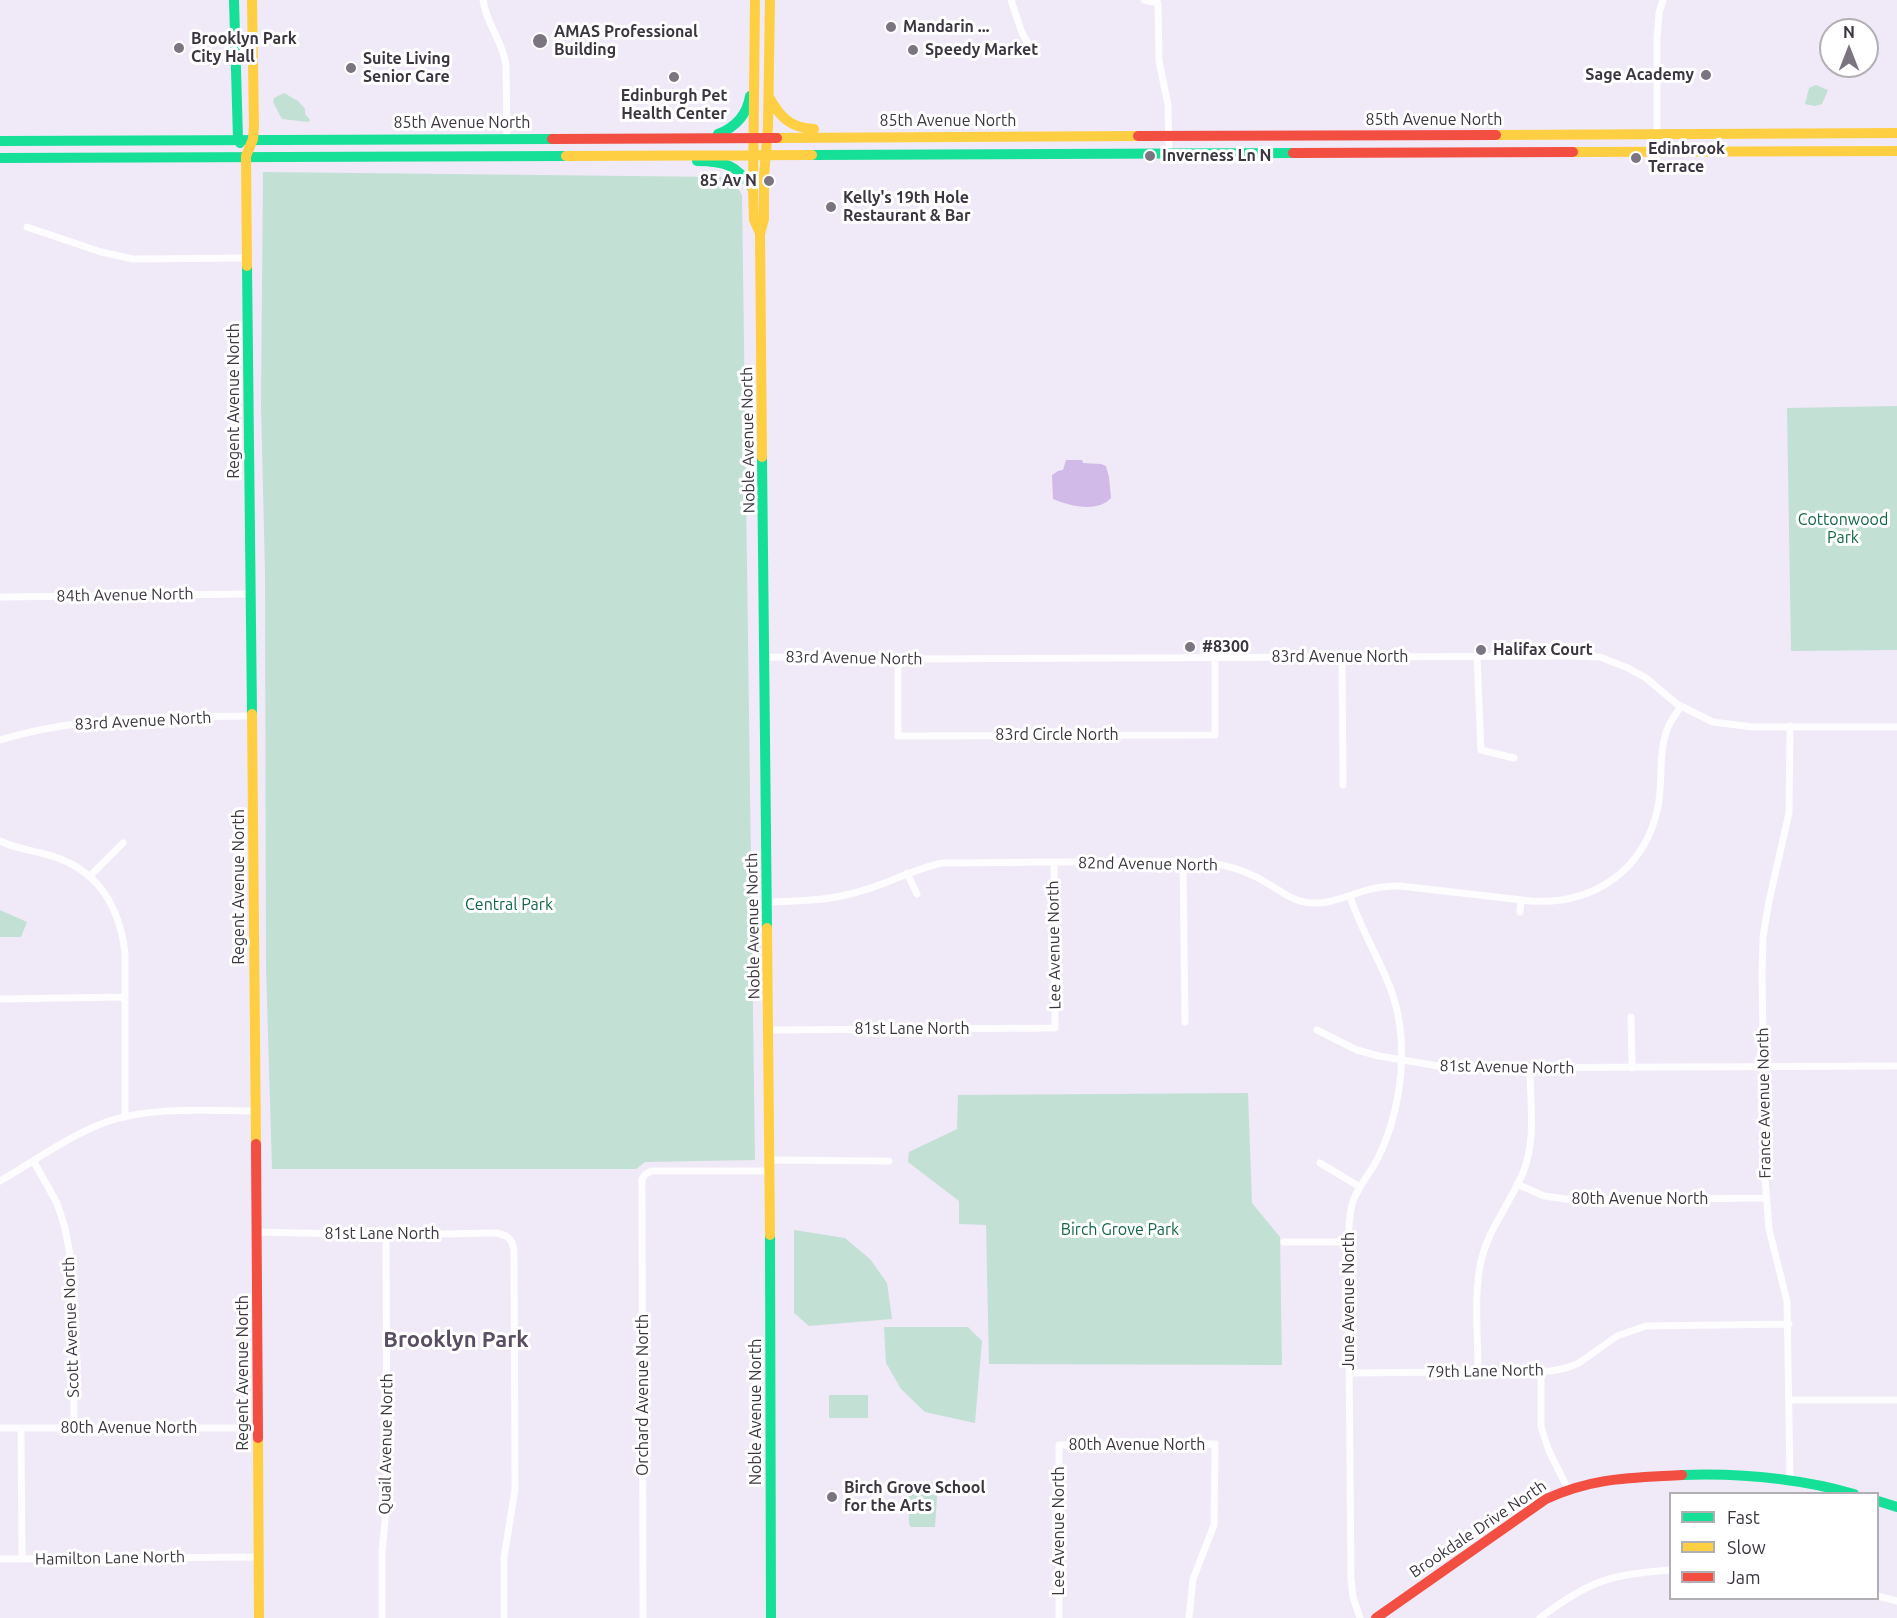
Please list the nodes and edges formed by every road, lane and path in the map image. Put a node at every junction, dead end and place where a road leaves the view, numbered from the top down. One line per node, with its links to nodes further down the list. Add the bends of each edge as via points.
1 (234, 0): 20 (main road, Regent Avenue North)
2 (252, 0): 21 (main road, Regent Avenue North)
3 (483, 0): 19 (street, via 505,53)
4 (755, 0): 10 (main road)
5 (770, 0): 11 (main road, Noble Avenue North)
6 (1011, 0): 9 (street)
7 (1144, 0): 13 (street, via 1158,3)
8 (1663, 0): 14 (street, via 1657,39)
9 (1032, 50)
10 (755, 52): 15 (main road, Noble Avenue North); 18 (main road, via 750,100 744,115 729,130)
11 (769, 96): 16 (main road, Noble Avenue North); 17 (main road, via 780,116 800,129 891,129)
12 (1897, 133): 14 (main road, 85th Avenue North)
13 (1168, 135): 14 (main road, 85th Avenue North); 17 (main road, 85th Avenue North); 25 (street)
14 (1657, 135): 24 (street)
15 (755, 136): 16 (main road, 85th Avenue North); 18 (main road, 85th Avenue North); 26 (main road, Noble Avenue North)
16 (767, 136): 17 (main road, 85th Avenue North); 27 (main road, Noble Avenue North)
17 (912, 136)
18 (701, 137): 19 (main road, 85th Avenue North)
19 (507, 138): 21 (main road, 85th Avenue North)
20 (238, 139): 21 (main road, 85th Avenue North); 22 (main road, 85th Avenue North); 29 (main road, Regent Avenue North)
21 (253, 139): 29 (main road, Regent Avenue North)
22 (0, 141)
23 (1897, 151): 24 (main road, 85th Avenue North)
24 (1657, 152): 25 (main road, 85th Avenue North)
25 (1169, 153): 27 (main road, 85th Avenue North)
26 (754, 154): 27 (main road, 85th Avenue North); 28 (main road, 85th Avenue North); 31 (main road, Noble Avenue North)
27 (766, 154): 33 (main road, Noble Avenue North)
28 (603, 155): 29 (main road, 85th Avenue North); 31 (main road, via 616,162 724,163 740,170)
29 (246, 156): 30 (main road, 85th Avenue North); 34 (main road, Regent Avenue North)
30 (0, 158)
31 (753, 189): 33 (main road, Noble Avenue North, via 754,220)
32 (27, 227): 34 (street, via 133,259)
33 (760, 234): 38 (main road, Noble Avenue North)
34 (248, 258): 35 (main road, Regent Avenue North)
35 (251, 594): 36 (street, 84th Avenue North); 43 (main road, Regent Avenue North)
36 (0, 597)
37 (1477, 656): 40 (street, 83rd Avenue North); 42 (street, 83rd Avenue North, via 1600,657 1646,678); 47 (street, via 1481,750)
38 (765, 657): 41 (street, 83rd Avenue North); 58 (main road, Noble Avenue North)
39 (1215, 657): 40 (street, 83rd Avenue North); 41 (street, 83rd Avenue North); 41 (street, 83rd Circle North, via 1215,735 898,736)
40 (1342, 657): 48 (street)
41 (898, 659)
42 (1681, 706): 44 (street, 83rd Avenue North, via 1713,722); 57 (street, 82nd Avenue North, via 1664,739 1658,808 1633,861 1605,886 1588,894 1550,903)
43 (252, 716): 46 (street, 83rd Avenue North, via 100,720); 72 (main road, Regent Avenue North)
44 (1790, 726): 45 (street, 83rd Avenue North); 69 (street, France Avenue North, via 1789,813 1763,937)
45 (1897, 727)
46 (0, 740)
47 (1514, 758)
48 (1343, 784)
49 (0, 841): 54 (street, via 64,860)
50 (123, 843): 54 (street)
51 (1183, 861): 52 (street, 82nd Avenue North); 56 (street, 82nd Avenue North, via 1232,867 1300,902 1315,904); 63 (street)
52 (1054, 862): 53 (street, 82nd Avenue North, via 942,863); 64 (street, Lee Avenue North)
53 (907, 873): 55 (street); 58 (street, 82nd Avenue North, via 852,894)
54 (90, 876): 60 (street, via 117,915 125,953)
55 (917, 894)
56 (1350, 896): 57 (street, 82nd Avenue North, via 1400,886); 67 (street, June Avenue North, via 1388,982 1396,1008)
57 (1521, 900): 59 (street)
58 (768, 902): 65 (main road, Noble Avenue North)
59 (1520, 912)
60 (125, 997): 61 (street); 73 (street)
61 (0, 999)
62 (1631, 1017): 70 (street)
63 (1185, 1022)
64 (1055, 1028): 65 (street, 81st Lane North)
65 (769, 1030): 77 (main road, Noble Avenue North)
66 (1317, 1030): 67 (street, 81st Avenue North, via 1357,1050)
67 (1402, 1060): 71 (street, 81st Avenue North, via 1450,1068); 80 (street, June Avenue North, via 1400,1089 1389,1132)
68 (1897, 1066): 69 (street, 81st Avenue North)
69 (1763, 1067): 70 (street, 81st Avenue North); 81 (street, France Avenue North)
70 (1632, 1068): 71 (street, 81st Avenue North)
71 (1530, 1069): 79 (street, via 1530,1141)
72 (256, 1110): 73 (street); 82 (main road, Regent Avenue North)
73 (125, 1117): 75 (street, via 87,1131)
74 (889, 1161): 77 (street)
75 (34, 1162): 78 (street); 94 (street, Scott Avenue North, via 57,1203 70,1255)
76 (1320, 1163): 80 (street)
77 (770, 1166): 111 (street, Orchard Avenue North, via 658,1170 642,1179); 112 (main road, Noble Avenue North)
78 (0, 1181)
79 (1517, 1184): 81 (street, 80th Avenue North, via 1544,1196 1573,1200); 87 (street, via 1494,1225 1480,1267)
80 (1360, 1186): 85 (street, June Avenue North, via 1353,1203)
81 (1766, 1198): 86 (street, France Avenue North)
82 (256, 1232): 83 (street, 81st Lane North); 95 (main road, Regent Avenue North)
83 (386, 1235): 109 (street, Quail Avenue North, via 387,1473); 110 (street, 81st Lane North, via 496,1233 507,1235 512,1241 515,1489 504,1558)
84 (1284, 1242): 85 (street)
85 (1348, 1242): 89 (street, June Avenue North)
86 (1789, 1324): 88 (street, 79th Lane North, via 1646,1326 1617,1336 1579,1363); 90 (street, France Avenue North)
87 (1478, 1371): 88 (street, 79th Lane North); 89 (street, 79th Lane North)
88 (1540, 1371): 98 (street, via 1541,1427)
89 (1350, 1373): 115 (street, June Avenue North, via 1351,1579)
90 (1789, 1400): 91 (street); 97 (street, France Avenue North)
91 (1897, 1400)
92 (0, 1428): 93 (street, 80th Avenue North)
93 (21, 1428): 94 (street, 80th Avenue North); 104 (street, Hamilton Lane North)
94 (74, 1428): 95 (street, 80th Avenue North)
95 (258, 1428): 102 (main road, Regent Avenue North)
96 (1059, 1445): 113 (street, Lee Avenue North); 114 (street, 80th Avenue North, via 1215,1444 1214,1525 1193,1579)
97 (1790, 1479): 98 (main road, Brookdale Drive North, via 1712,1474 1611,1479); 99 (main road, Brookdale Drive North)
98 (1568, 1489): 116 (main road, Brookdale Drive North, via 1527,1511)
99 (1845, 1492)
100 (1879, 1501): 101 (main road)
101 (1897, 1507)
102 (259, 1557): 104 (street, Hamilton Lane North); 108 (main road, Regent Avenue North)
103 (0, 1559): 104 (street)
104 (22, 1559)
105 (1669, 1570): 117 (street, via 1595,1582)
106 (1879, 1596): 107 (street)
107 (1897, 1601)
108 (259, 1618)
109 (382, 1618)
110 (504, 1618)
111 (644, 1618)
112 (771, 1618)
113 (1059, 1618)
114 (1189, 1618)
115 (1360, 1618)
116 (1376, 1618)
117 (1540, 1618)

